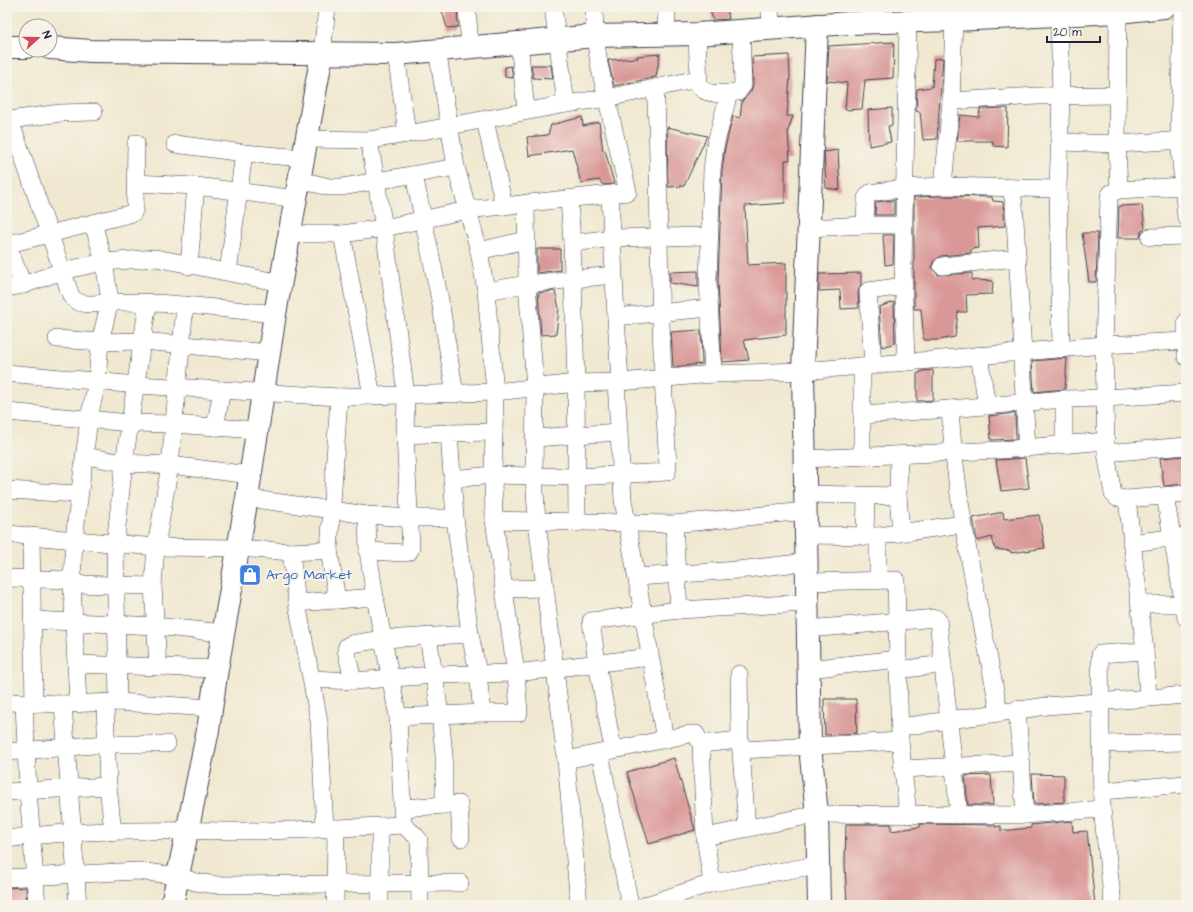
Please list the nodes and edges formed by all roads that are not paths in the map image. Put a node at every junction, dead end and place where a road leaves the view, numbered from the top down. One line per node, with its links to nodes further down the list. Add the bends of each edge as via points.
1 (327, 7): 29 (street)
2 (467, 7): 26 (street)
3 (553, 7): 22 (street)
4 (594, 7): 21 (street)
5 (667, 7): 19 (street)
6 (769, 7): 17 (street)
7 (864, 7): 15 (street)
8 (1164, 7): 11 (street)
9 (1182, 7): 46 (street)
10 (1030, 11): 12 (street); 13 (street)
11 (1118, 12): 12 (street); 34 (street)
12 (1059, 14): 35 (street)
13 (954, 20): 14 (street); 37 (street)
14 (908, 21): 15 (street); 60 (street)
15 (849, 23): 16 (street)
16 (817, 25): 17 (street); 77 (street)
17 (774, 29): 18 (street)
18 (741, 31): 20 (street); 33 (street, via 743,85 738,92)
19 (666, 34): 20 (street); 21 (street)
20 (697, 34): 31 (street)
21 (595, 36): 22 (street); 36 (street)
22 (557, 39): 23 (street); 38 (street)
23 (519, 42): 26 (street); 39 (street)
24 (7, 47): 25 (street)
25 (18, 47)
26 (470, 47): 28 (street)
27 (58, 49): 29 (street)
28 (437, 49): 30 (street); 43 (street)
29 (322, 54): 30 (street); 51 (street)
30 (396, 54): 44 (street)
31 (698, 79): 32 (street); 33 (street, via 702,90 709,93)
32 (655, 88): 36 (street); 85 (street, via 659,148)
33 (729, 93): 81 (street, via 715,146)
34 (1117, 95): 35 (street); 50 (street)
35 (1061, 96): 37 (street); 47 (street)
36 (607, 98): 38 (street); 66 (street, via 628,189 624,194)
37 (951, 101): 58 (street)
38 (566, 104): 39 (street)
39 (526, 111): 41 (street)
40 (94, 112): 42 (street)
41 (485, 120): 43 (street); 69 (street)
42 (9, 121): 78 (street)
43 (450, 126): 44 (street); 53 (street)
44 (407, 134): 45 (street)
45 (369, 140): 51 (street); 55 (street)
46 (1182, 140): 50 (street); 59 (street)
47 (1061, 142): 50 (street); 62 (street)
48 (136, 144): 56 (street)
49 (175, 144): 52 (street)
50 (1117, 144): 64 (street)
51 (306, 148): 52 (street); 63 (street)
52 (244, 153): 65 (street)
53 (456, 166): 54 (street); 70 (street)
54 (414, 175): 55 (street); 72 (street)
55 (375, 181): 63 (street, via 342,187); 76 (street)
56 (135, 182): 57 (street); 73 (street, via 133,213)
57 (196, 186): 65 (street); 91 (street)
58 (943, 186): 60 (street); 61 (street)
59 (1183, 186): 64 (street); 71 (street)
60 (904, 188): 74 (street, via 867,194); 75 (street)
61 (1011, 188): 62 (street); 89 (street)
62 (1058, 188): 116 (street)
63 (299, 190): 65 (street); 79 (street)
64 (1120, 190): 115 (street, via 1111,193 1109,197)
65 (238, 192): 94 (street)
66 (610, 195): 67 (street); 84 (street)
67 (569, 199): 68 (street); 87 (street)
68 (526, 203): 69 (street); 86 (street)
69 (504, 206): 70 (street)
70 (467, 210): 72 (street); 88 (street)
71 (1186, 217)
72 (423, 219): 76 (street); 137 (street, via 440,300)
73 (93, 223): 78 (street); 90 (street)
74 (865, 225): 75 (street); 77 (street)
75 (904, 225): 100 (street)
76 (384, 228): 80 (street); 139 (street)
77 (808, 228): 123 (street)
78 (48, 233): 93 (street); 99 (street, via 10,246)
79 (291, 234): 80 (street); 97 (street)
80 (342, 234): 138 (street)
81 (709, 236): 85 (street); 105 (street)
82 (1186, 236): 83 (street)
83 (1150, 237)
84 (613, 238): 85 (street); 87 (street); 95 (street)
85 (659, 238): 106 (street)
86 (526, 240): 88 (street); 98 (street)
87 (572, 244): 96 (street)
88 (478, 251): 101 (street)
89 (1016, 258): 92 (street); 117 (street)
90 (104, 262): 91 (street, via 156,258); 93 (street); 102 (street)
91 (189, 266): 94 (street)
92 (942, 266)
93 (62, 271): 99 (street); 102 (street, via 74,301 79,304)
94 (228, 272): 97 (street)
95 (614, 275): 96 (street); 108 (street)
96 (574, 280): 98 (street); 129 (street)
97 (281, 283): 107 (street)
98 (527, 284): 101 (street); 132 (street)
99 (15, 286)
100 (904, 286): 121 (street); 122 (street, via 868,291)
101 (486, 291): 135 (street)
102 (110, 301): 103 (street); 113 (street)
103 (148, 302): 104 (street); 111 (street)
104 (185, 305): 107 (street); 114 (street)
105 (709, 308): 106 (street); 125 (street)
106 (661, 312): 108 (street); 126 (street)
107 (275, 314): 118 (street)
108 (616, 317): 128 (street)
109 (1186, 322): 112 (street)
110 (57, 339): 113 (street)
111 (143, 341): 113 (street); 114 (street); 130 (street)
112 (1186, 341): 115 (street); 120 (street)
113 (100, 342): 127 (street)
114 (181, 345): 118 (street); 131 (street)
115 (1104, 345): 116 (street); 141 (street)
116 (1061, 349): 117 (street)
117 (1024, 352): 119 (street); 143 (street, via 1022,360)
118 (268, 353): 134 (street)
119 (979, 355): 121 (street); 144 (street)
120 (1186, 356)
121 (906, 362): 122 (street)
122 (867, 366): 123 (street); 147 (street)
123 (803, 371): 125 (street); 167 (street)
124 (7, 373): 127 (street)
125 (713, 374): 126 (street)
126 (662, 378): 128 (street); 172 (street, via 667,472)
127 (97, 381): 130 (street); 148 (street)
128 (618, 382): 129 (street); 155 (street)
129 (576, 383): 132 (street); 157 (street)
130 (137, 386): 131 (street); 149 (street)
131 (176, 387): 133 (street); 150 (street)
132 (535, 388): 135 (street); 158 (street)
133 (222, 390): 134 (street); 151 (street)
134 (263, 392): 140 (street); 152 (street)
135 (495, 392): 137 (street); 154 (street)
136 (1186, 393): 141 (street)
137 (455, 394): 139 (street)
138 (372, 396): 139 (street); 140 (street)
139 (406, 396): 156 (street)
140 (339, 398): 185 (street)
141 (1105, 398): 142 (street); 161 (street)
142 (1064, 399): 143 (street); 159 (street)
143 (1025, 403): 144 (street); 162 (street)
144 (987, 406): 145 (street)
145 (950, 409): 147 (street); 163 (street)
146 (7, 412): 148 (street)
147 (862, 415): 164 (street)
148 (89, 419): 149 (street); 166 (street)
149 (131, 423): 150 (street); 168 (street)
150 (173, 424): 151 (street); 169 (street)
151 (215, 427): 152 (street)
152 (257, 430): 170 (street)
153 (449, 432): 154 (street); 156 (street); 175 (street)
154 (494, 432): 171 (street)
155 (618, 432): 157 (street); 172 (street)
156 (405, 435): 187 (street)
157 (575, 436): 158 (street); 174 (street)
158 (535, 438): 173 (street)
159 (1064, 445): 161 (street); 162 (street)
160 (1186, 446): 161 (street)
161 (1106, 447): 183 (street, via 1113,494 1117,498)
162 (1027, 448): 163 (street)
163 (952, 452): 165 (street); 194 (street)
164 (862, 455): 165 (street); 167 (street)
165 (899, 455): 179 (street)
166 (85, 456): 168 (street); 177 (street)
167 (805, 459): 184 (street)
168 (124, 463): 169 (street); 203 (street)
169 (170, 465): 170 (street); 204 (street)
170 (250, 475): 182 (street)
171 (493, 475): 173 (street); 175 (street); 189 (street)
172 (621, 475): 174 (street); 191 (street)
173 (534, 476): 174 (street); 190 (street)
174 (576, 477): 192 (street)
175 (452, 479): 188 (street)
176 (7, 490): 177 (street)
177 (79, 494): 201 (street)
178 (1186, 494): 180 (street)
179 (898, 496): 181 (street); 195 (street)
180 (1166, 496): 183 (street); 200 (street)
181 (866, 497): 184 (street); 198 (street)
182 (247, 498): 185 (street); 205 (street)
183 (1127, 499): 202 (street)
184 (806, 503): 193 (street); 197 (street)
185 (331, 510): 186 (street); 206 (street)
186 (367, 515): 187 (street); 207 (street)
187 (409, 518): 188 (street); 207 (street, via 409,552)
188 (455, 518): 235 (street)
189 (494, 520): 190 (street); 220 (street)
190 (537, 522): 192 (street); 219 (street)
191 (628, 522): 192 (street); 193 (street); 210 (street)
192 (577, 523)
193 (674, 524): 209 (street)
194 (963, 524): 195 (street); 266 (street)
195 (901, 532): 198 (street)
196 (7, 534): 199 (street)
197 (806, 535): 198 (street); 216 (street)
198 (872, 536): 214 (street)
199 (31, 537): 201 (street); 212 (street)
200 (1179, 537): 202 (street); 213 (street)
201 (74, 539): 203 (street); 215 (street)
202 (1131, 543): 224 (street)
203 (115, 545): 204 (street); 217 (street)
204 (156, 547): 205 (street); 218 (street)
205 (238, 548): 208 (street); 234 (street)
206 (329, 550): 208 (street); 222 (street)
207 (368, 551): 221 (street)
208 (291, 552): 223 (street)
209 (678, 573): 210 (street); 216 (street, via 738,570); 225 (street)
210 (638, 577): 227 (street)
211 (7, 578): 212 (street)
212 (32, 579): 215 (street); 228 (street)
213 (1183, 579): 226 (street)
214 (878, 580): 216 (street); 229 (street, via 896,580)
215 (72, 582): 217 (street); 230 (street)
216 (807, 582): 225 (street); 233 (street)
217 (115, 585): 218 (street); 231 (street)
218 (153, 586): 232 (street)
219 (544, 588): 220 (street); 246 (street)
220 (504, 589): 250 (street)
221 (375, 597): 222 (street); 237 (street)
222 (337, 600): 223 (street)
223 (297, 603): 254 (street)
224 (1140, 604): 226 (street); 238 (street)
225 (679, 610): 227 (street)
226 (1185, 611)
227 (644, 614): 239 (street); 240 (street, via 591,621)
228 (34, 620): 230 (street); 261 (street)
229 (898, 621): 233 (street); 242 (street); 243 (street, via 936,618)
230 (74, 622): 231 (street); 241 (street)
231 (115, 624): 232 (street); 244 (street)
232 (155, 626): 234 (street); 245 (street)
233 (808, 629): 248 (street)
234 (223, 634): 247 (street)
235 (470, 634): 236 (street); 249 (street)
236 (428, 636): 237 (street); 252 (street)
237 (383, 639): 253 (street); 255 (street, via 347,646)
238 (1145, 651): 257 (street); 260 (street, via 1100,654)
239 (650, 657): 240 (street); 271 (street)
240 (597, 663): 246 (street); 281 (street)
241 (76, 664): 244 (street); 262 (street)
242 (898, 664): 243 (street); 248 (street); 270 (street)
243 (943, 664): 269 (street)
244 (117, 665): 245 (street); 259 (street)
245 (158, 667): 247 (street)
246 (554, 668): 250 (street); 283 (street)
247 (217, 669): 263 (street)
248 (809, 669): 278 (street)
249 (478, 673): 250 (street); 252 (street); 265 (street)
250 (516, 673): 265 (street, via 519,713)
251 (739, 674): 277 (street)
252 (434, 675): 253 (street); 267 (street)
253 (389, 678): 255 (street); 268 (street)
254 (312, 679): 255 (street); 301 (street)
255 (353, 681)
256 (1186, 695): 257 (street)
257 (1148, 698): 260 (street)
258 (7, 702): 261 (street)
259 (111, 702): 262 (street); 263 (street); 273 (street)
260 (1100, 702): 264 (street); 276 (street)
261 (29, 704): 262 (street); 280 (street)
262 (71, 704): 279 (street)
263 (212, 708): 303 (street)
264 (1017, 709): 266 (street); 284 (street)
265 (482, 712): 267 (street)
266 (1000, 712): 269 (street)
267 (440, 714): 268 (street); 293 (street, via 444,755)
268 (398, 717): 299 (street)
269 (950, 720): 270 (street); 285 (street)
270 (901, 734): 278 (street); 286 (street)
271 (664, 740): 275 (street, via 696,734); 281 (street)
272 (1186, 742): 276 (street)
273 (106, 744): 274 (street); 279 (street); 288 (street)
274 (168, 744)
275 (701, 744): 277 (street); 307 (street)
276 (1102, 744): 291 (street)
277 (741, 745): 278 (street); 302 (street)
278 (810, 747): 295 (street)
279 (66, 748): 280 (street); 289 (street)
280 (26, 751): 282 (street); 290 (street)
281 (606, 751): 283 (street); 328 (street)
282 (7, 752)
283 (566, 760): 327 (street)
284 (1022, 763): 285 (street); 298 (street)
285 (954, 768): 286 (street); 297 (street)
286 (902, 769): 296 (street)
287 (1186, 784): 291 (street)
288 (108, 786): 289 (street); 304 (street)
289 (69, 788): 290 (street); 305 (street)
290 (28, 791): 292 (street); 306 (street)
291 (1102, 791): 294 (street)
292 (7, 792)
293 (444, 805): 299 (street); 308 (street, via 459,804)
294 (1102, 808): 298 (street); 331 (street)
295 (817, 814): 296 (street); 302 (street); 310 (street)
296 (908, 815): 297 (street)
297 (959, 815): 298 (street)
298 (1025, 815)
299 (403, 817): 300 (street); 316 (street, via 418,840)
300 (380, 826): 301 (street); 315 (street)
301 (330, 828): 303 (street); 319 (street)
302 (747, 828): 307 (street)
303 (188, 830): 304 (street); 312 (street)
304 (113, 832): 305 (street)
305 (73, 833): 306 (street); 311 (street)
306 (31, 835): 309 (street); 314 (street)
307 (705, 837): 318 (street)
308 (461, 838)
309 (7, 839)
310 (818, 865): 318 (street); 330 (street)
311 (75, 876): 312 (street, via 137,871); 314 (street); 322 (street)
312 (179, 876): 319 (street, via 195,882 216,885); 323 (street)
313 (7, 878): 314 (street)
314 (35, 878): 321 (street)
315 (380, 883): 316 (street); 319 (street); 325 (street)
316 (419, 883): 317 (street); 326 (street)
317 (460, 883)
318 (712, 883): 320 (street)
319 (335, 884): 324 (street)
320 (695, 897): 329 (street)
321 (37, 905)
322 (78, 905)
323 (172, 905)
324 (335, 905)
325 (380, 905)
326 (420, 905)
327 (579, 905)
328 (630, 905)
329 (646, 905)
330 (819, 905)
331 (1113, 905)

